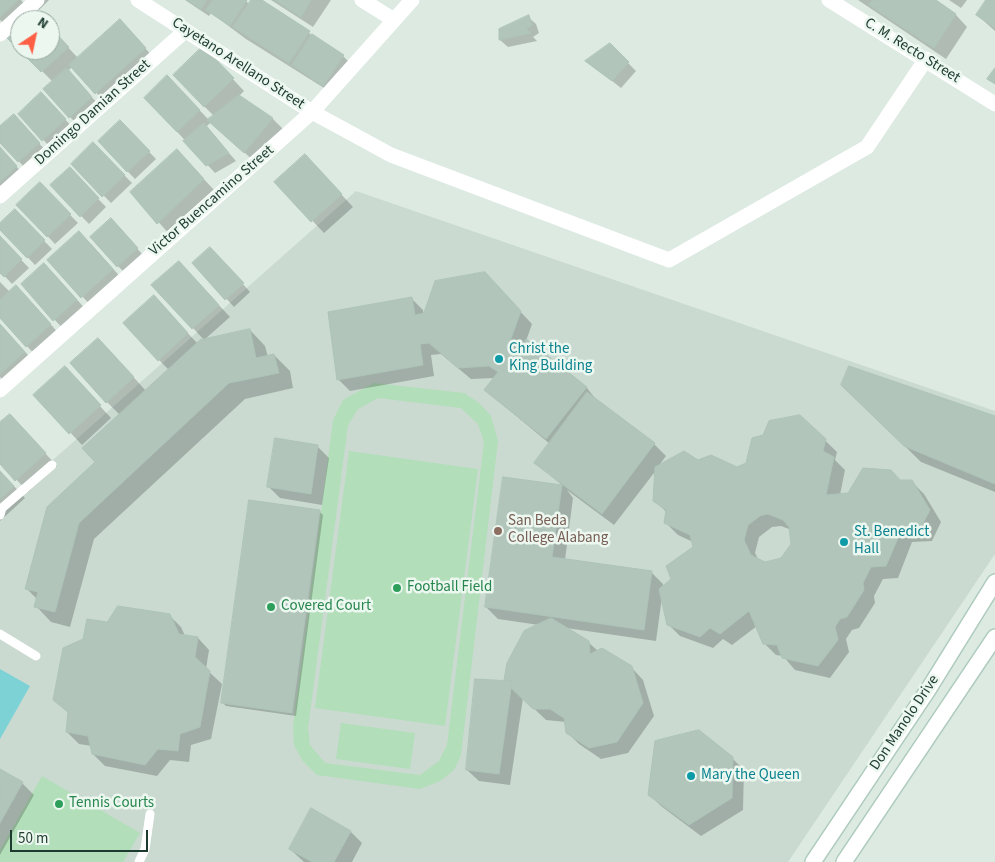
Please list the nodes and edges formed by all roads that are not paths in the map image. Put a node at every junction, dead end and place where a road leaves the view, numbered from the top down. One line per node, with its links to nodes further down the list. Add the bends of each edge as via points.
1 (37, 0): 8 (street)
2 (138, 0): 7 (street, Cayetano Arellano Street)
3 (362, 0): 6 (street)
4 (412, 0): 6 (street, Victor Buencamino Street)
5 (829, 0): 9 (street, C. M. Recto Street)
6 (394, 20): 11 (street, Victor Buencamino Street)
7 (185, 31): 11 (street, Cayetano Arellano Street); 12 (street, Domingo Damian Street)
8 (0, 34)
9 (926, 59): 10 (street, C. M. Recto Street); 11 (street, Cayetano Arellano Street, via 867,147 669,260 391,155)
10 (995, 104)
11 (312, 112): 13 (street, Victor Buencamino Street)
12 (0, 196)
13 (0, 390)
14 (52, 464): 15 (lane, via 2,508)
15 (0, 515)
16 (995, 582): 20 (street, Don Manolo Drive, via 928,690)
17 (0, 634): 19 (lane)
18 (995, 637): 21 (street, Don Manolo Drive)
19 (36, 656)
20 (855, 798): 21 (street); 24 (street, Don Manolo Drive)
21 (878, 812): 25 (street, Don Manolo Drive)
22 (150, 814): 23 (lane, via 145,849)
23 (139, 862)
24 (813, 862)
25 (844, 862)

